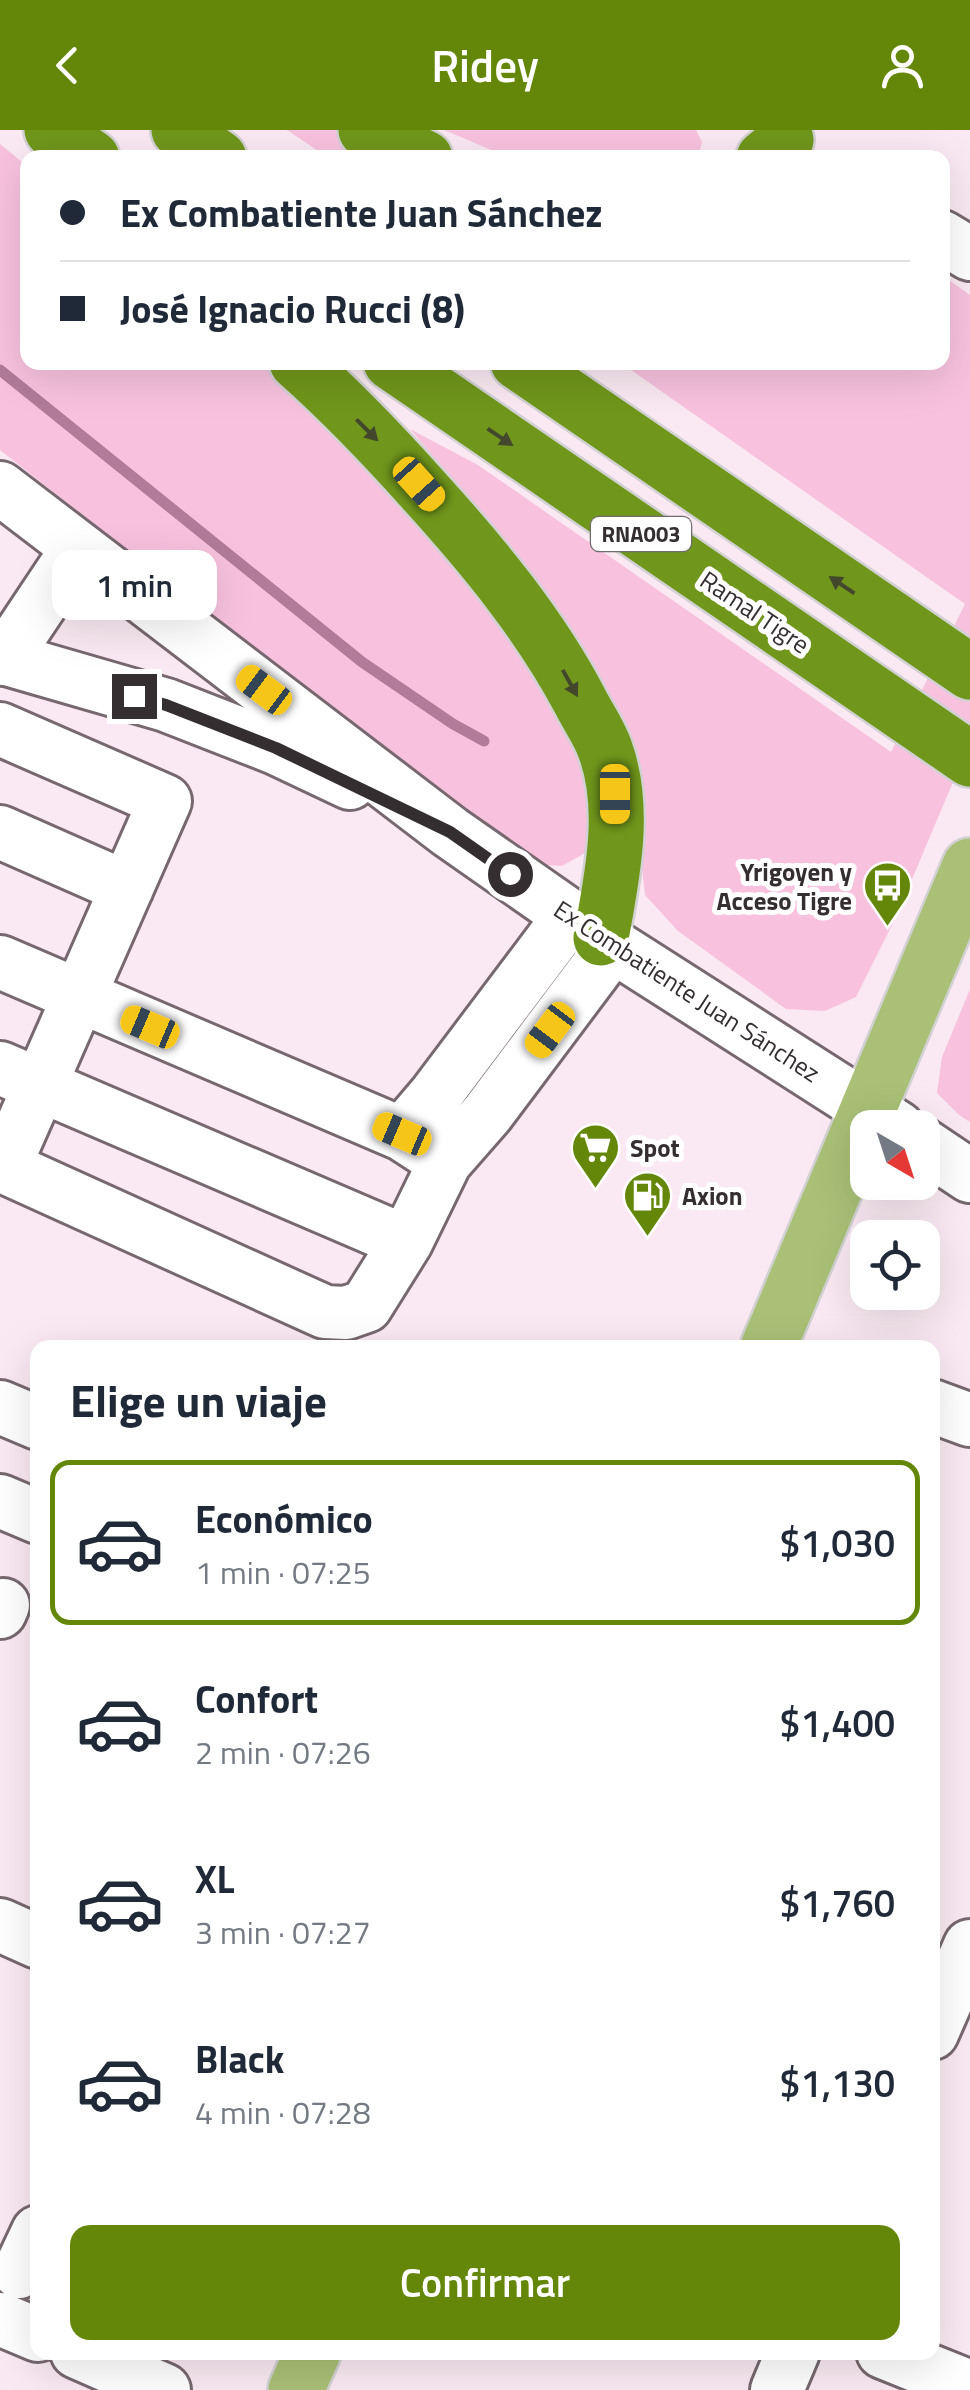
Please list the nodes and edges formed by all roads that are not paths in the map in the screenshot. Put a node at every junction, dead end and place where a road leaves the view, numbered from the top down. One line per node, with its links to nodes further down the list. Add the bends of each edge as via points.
1 (26, 130): 5 (highway)
2 (52, 130): 6 (highway)
3 (178, 130): 7 (highway)
4 (366, 130): 8 (highway)
5 (50, 150)
6 (81, 150)
7 (207, 150)
8 (407, 150)
9 (305, 370): 22 (highway, one-way to 22, via 468,540 567,676 605,748 615,794 615,849)
10 (403, 370): 17 (highway, Ramal Tigre / RNA003, one-way to 17)
11 (530, 370): 15 (highway, RNA003, one-way to 11)
12 (0, 488): 13 (street, Ex Combatiente Juan Sánchez)
13 (78, 548): 14 (street); 19 (street, Ex Combatiente Juan Sánchez)
14 (2, 658): 19 (street, via 166,705 276,748)
15 (970, 672)
16 (0, 729): 21 (street, via 165,801)
17 (970, 760)
18 (0, 832): 21 (street)
19 (450, 832): 22 (street, Ex Combatiente Juan Sánchez)
20 (970, 866): 27 (main road)
21 (126, 888): 24 (street)
22 (595, 933): 26 (street, Ex Combatiente Juan Sánchez); 28 (street); 30 (street, via 488,1114)
23 (0, 962): 24 (street)
24 (79, 997): 25 (street); 28 (street)
25 (20, 1076): 31 (street); 34 (street)
26 (871, 1110)
27 (886, 1110)
28 (402, 1134): 30 (street)
29 (940, 1156): 32 (street)
30 (444, 1162): 34 (street)
31 (2, 1166): 35 (street)
32 (970, 1176)
33 (850, 1186): 36 (main road)
34 (406, 1242): 35 (street, via 366,1306)
35 (316, 1330)
36 (776, 1340)
37 (0, 1407): 39 (street)
38 (940, 1409): 40 (street)
39 (30, 1420)
40 (970, 1420)
41 (0, 1501): 42 (street)
42 (30, 1514)
43 (0, 1924): 44 (street)
44 (30, 1938)
45 (970, 1946): 46 (street)
46 (940, 2015)
47 (19, 2274): 48 (street)
48 (30, 2309)
49 (95, 2360): 54 (street)
50 (309, 2360): 55 (main road)
51 (790, 2360): 56 (street)
52 (903, 2360): 53 (street)
53 (970, 2386)
54 (164, 2390)
55 (296, 2390)
56 (777, 2390)

